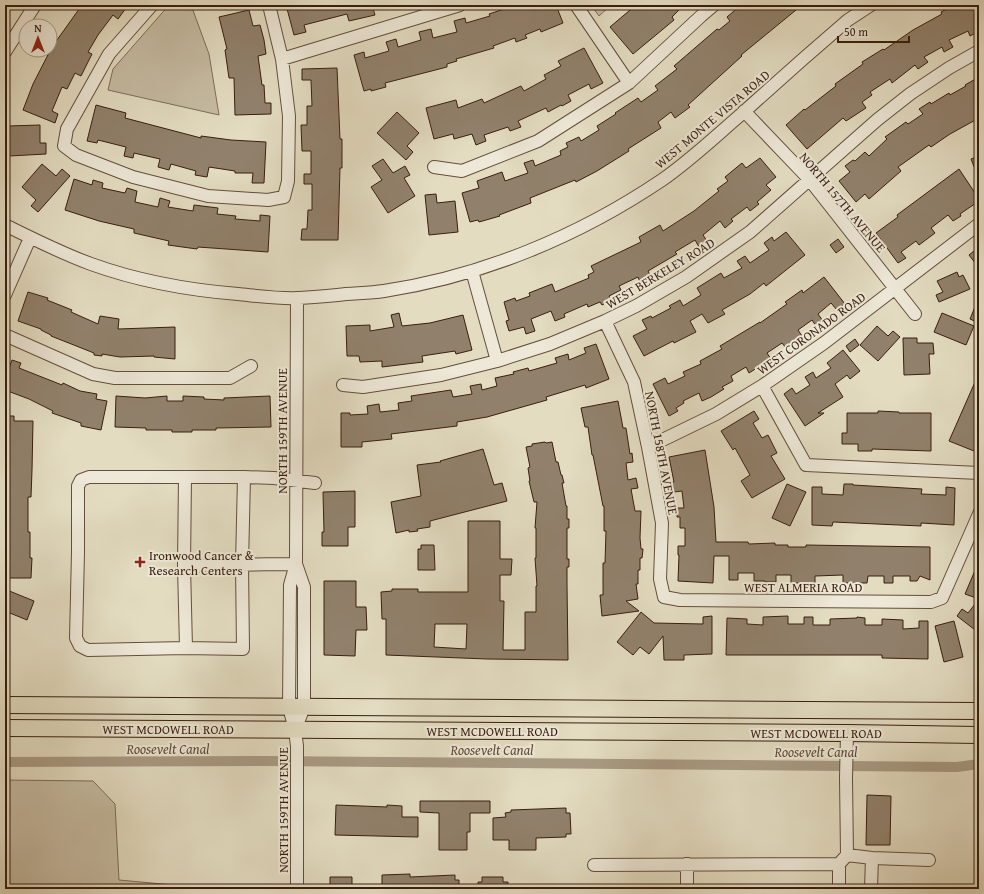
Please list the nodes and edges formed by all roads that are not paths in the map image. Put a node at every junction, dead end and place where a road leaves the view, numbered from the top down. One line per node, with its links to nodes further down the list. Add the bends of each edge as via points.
1 (35, 5): 9 (street)
2 (269, 5): 10 (street)
3 (460, 5): 10 (street)
4 (576, 5): 11 (street)
5 (714, 5): 11 (street)
6 (871, 5): 12 (street, WEST MONTE VISTA ROAD, via 848,20)
7 (148, 6): 10 (street, via 109,54 67,129 64,146 76,155 133,177 208,196 268,200 284,197 288,181 289,116)
8 (979, 51): 14 (street, WEST BERKELEY ROAD, via 910,94)
9 (5, 52)
10 (282, 59)
11 (629, 84): 13 (street, via 538,141 462,171)
12 (744, 112): 14 (street, NORTH 157TH AVENUE); 18 (street, WEST MONTE VISTA ROAD, via 664,178 623,205 525,252)
13 (434, 167)
14 (809, 179): 19 (street, NORTH 157TH AVENUE); 23 (street, WEST BERKELEY ROAD, via 750,232 717,256 636,306)
15 (979, 224): 19 (street, WEST CORONADO ROAD)
16 (5, 225): 17 (street, WEST MONTE VISTA ROAD)
17 (30, 238): 20 (street); 21 (street, WEST MONTE VISTA ROAD, via 93,265 161,283 211,292)
18 (472, 271): 21 (street, WEST MONTE VISTA ROAD, via 381,292); 25 (street)
19 (895, 288): 22 (street, NORTH 157TH AVENUE); 28 (street, WEST CORONADO ROAD, via 824,343)
20 (5, 295)
21 (297, 298): 33 (street, NORTH 159TH AVENUE)
22 (915, 314)
23 (605, 321): 25 (street, WEST BERKELEY ROAD, via 550,344); 29 (street, NORTH 158TH AVENUE, via 634,382)
24 (5, 335): 26 (street, via 94,374 115,378 230,378)
25 (497, 361): 27 (street, WEST BERKELEY ROAD, via 441,375 363,387)
26 (251, 366)
27 (343, 385)
28 (762, 386): 29 (street, WEST CORONADO ROAD, via 716,414); 30 (street, via 806,465)
29 (648, 447): 39 (street, NORTH 158TH AVENUE, via 662,523 660,579)
30 (979, 473)
31 (185, 477): 32 (street); 38 (street); 40 (street, via 89,476 81,480 78,486 76,638 80,646 88,650)
32 (244, 477): 33 (street); 36 (street)
33 (296, 480): 34 (street); 37 (street, NORTH 159TH AVENUE)
34 (315, 483)
35 (979, 514): 39 (street, WEST ALMERIA ROAD, via 942,598 931,602 680,600)
36 (242, 564): 37 (street); 38 (street); 40 (street, via 243,649)
37 (296, 564): 42 (street, NORTH 159TH AVENUE, via 304,586)
38 (184, 566): 40 (street)
39 (664, 597)
40 (186, 648)
41 (5, 706): 42 (main road, WEST MCDOWELL ROAD)
42 (297, 707): 43 (main road, WEST MCDOWELL ROAD); 46 (street, NORTH 159TH AVENUE)
43 (954, 711): 44 (main road, WEST MCDOWELL ROAD); 47 (main road, via 939,721 862,720 853,724)
44 (979, 711)
45 (5, 728): 46 (main road, WEST MCDOWELL ROAD)
46 (295, 730): 47 (main road, WEST MCDOWELL ROAD); 55 (street, NORTH 159TH AVENUE)
47 (847, 733): 48 (main road, WEST MCDOWELL ROAD); 49 (street)
48 (979, 735)
49 (847, 855): 50 (street); 53 (street)
50 (872, 858): 51 (street); 58 (street)
51 (929, 860)
52 (687, 864): 53 (street); 54 (street); 56 (street)
53 (838, 864): 57 (street)
54 (594, 865)
55 (297, 889)
56 (687, 889)
57 (839, 889)
58 (871, 889)

